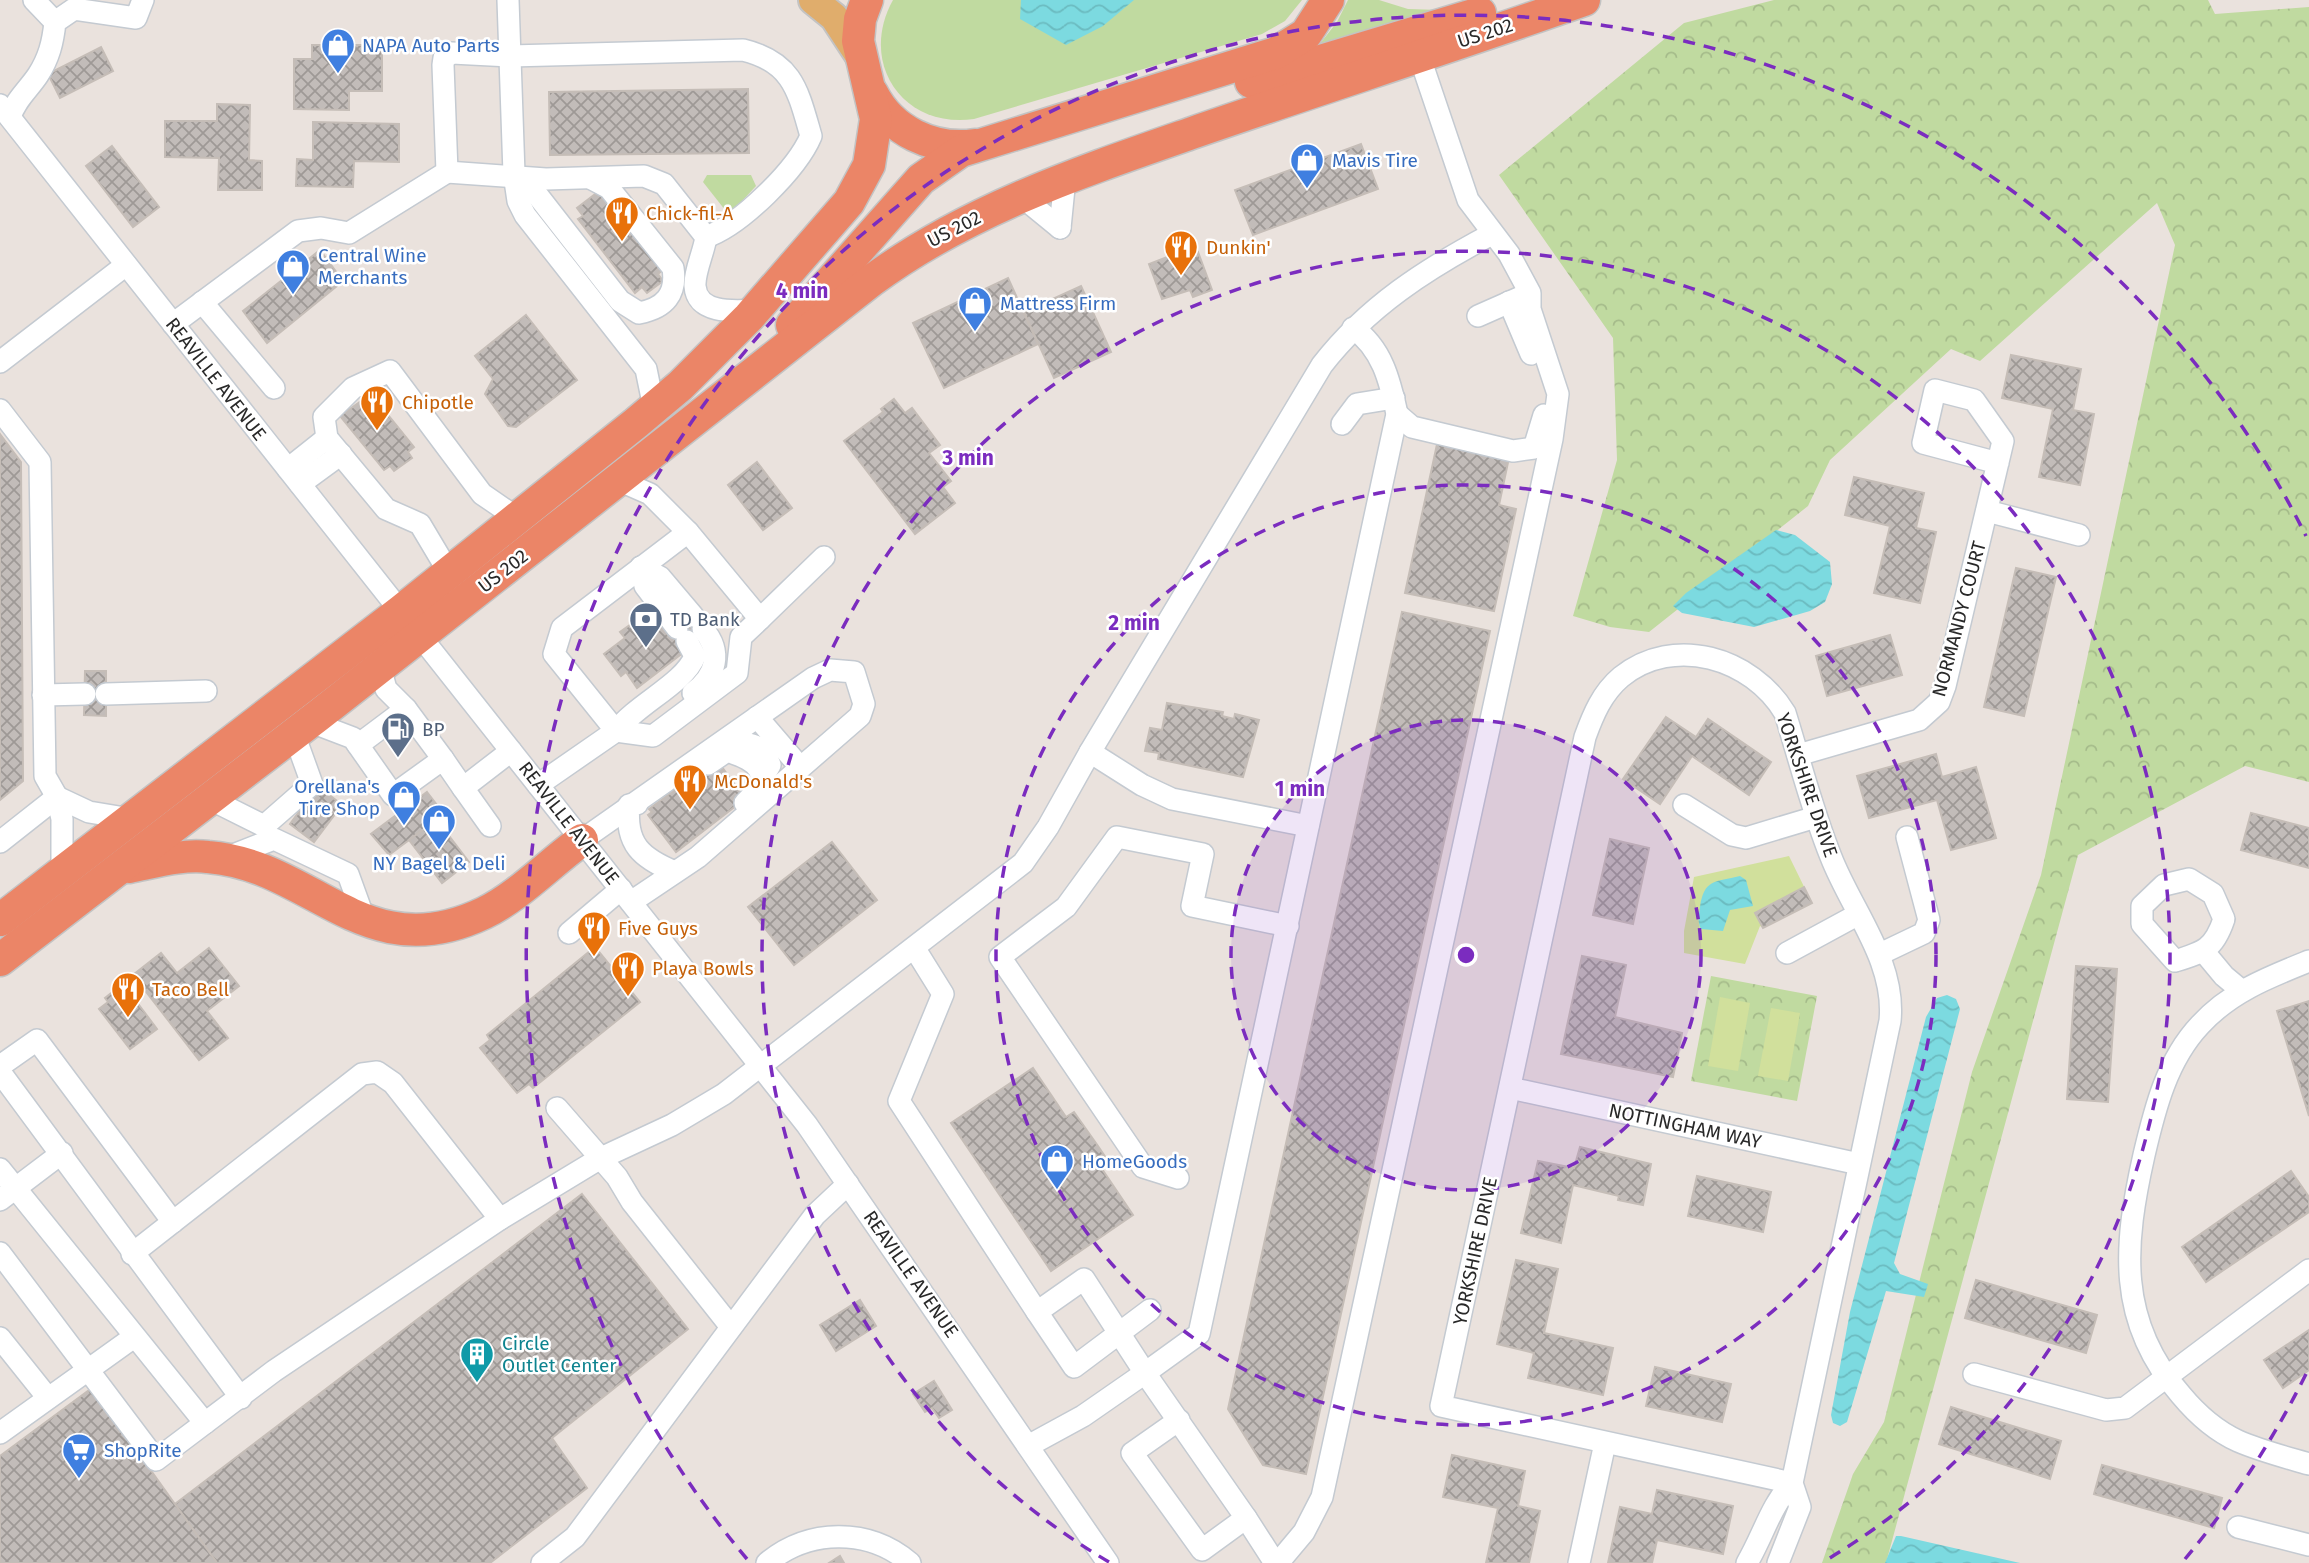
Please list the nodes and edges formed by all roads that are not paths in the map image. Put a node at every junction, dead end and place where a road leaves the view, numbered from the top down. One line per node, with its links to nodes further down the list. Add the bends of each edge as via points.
1 (34, 0): 9 (street)
2 (143, 0): 9 (street, via 136,18 74,9)
3 (508, 0): 12 (street)
4 (813, 0): 10 (main road, via 834,18)
5 (867, 0): 10 (highway, US 202 / US 202, via 858,29)
6 (1328, 0): 14 (highway, via 1306,34 1291,46)
7 (1523, 0): 14 (highway, via 1219,92)
8 (1584, 0): 11 (highway, US 202 / US 202)
9 (55, 22): 15 (street, via 51,50 37,76)
10 (859, 55): 13 (highway, US 202 / US 202)
11 (1419, 55): 21 (highway, US 202 / US 202); 24 (street, via 1468,200)
12 (510, 56): 17 (street, via 452,53 444,58); 18 (street); 25 (street, via 743,50 782,66 811,136 803,155 732,224)
13 (868, 85): 16 (highway, via 885,114 922,139 960,146); 30 (highway, US 202 / US 202, via 876,137 863,180)
14 (1147, 94): 16 (highway)
15 (5, 111): 26 (street, REAVILLE AVENUE)
16 (987, 142): 36 (highway, via 961,151 921,179 787,331)
17 (447, 172): 18 (street); 28 (street, via 349,233 321,228 298,231)
18 (514, 174): 19 (street); 22 (street); 38 (street, via 525,215 646,369)
19 (556, 178): 20 (street); 22 (street)
20 (590, 178): 22 (street, via 609,188 673,268 671,296 633,322 616,311 534,209); 25 (street, via 657,179)
21 (1065, 178): 23 (highway, US 202 / US 202); 23 (street, via 1060,228)
22 (539, 196)
23 (1021, 197): 36 (highway, US 202 / US 202, via 902,257)
24 (1492, 234): 27 (street); 33 (street, via 1425,270)
25 (706, 237): 30 (street, via 695,287 701,300 730,312)
26 (126, 265): 32 (street, REAVILLE AVENUE); 34 (street)
27 (1530, 293): 29 (street); 143 (street, via 1530,309 1559,394 1552,439 1322,1497 1304,1532)
28 (202, 302): 32 (street); 35 (street)
29 (1509, 302): 31 (street); 37 (street, via 1548,402 1538,436 1520,438)
30 (756, 310): 38 (highway, US 202 / US 202)
31 (1478, 316)
32 (173, 324): 43 (street, REAVILLE AVENUE)
33 (1353, 328): 37 (street, via 1369,339 1380,357); 63 (street, via 1322,365)
34 (0, 362)
35 (274, 388)
36 (715, 404): 44 (highway, US 202 / US 202)
37 (1395, 406): 40 (street, via 1357,404); 75 (street)
38 (654, 408): 46 (highway, US 202 / US 202)
39 (0, 410): 56 (street, via 40,462)
40 (1342, 424)
41 (334, 446): 43 (street); 46 (street, via 324,417 353,388 390,371 482,494); 51 (street, via 386,509 420,524)
42 (1998, 463): 45 (street, NORMANDY COURT)
43 (294, 476): 53 (street, REAVILLE AVENUE)
44 (618, 480): 47 (street, via 650,494); 53 (highway, US 202 / US 202)
45 (1987, 511): 48 (street); 64 (street, NORMANDY COURT, via 1939,702 1919,720)
46 (517, 518): 51 (highway, US 202 / US 202)
47 (688, 532): 50 (street); 52 (street)
48 (2080, 535)
49 (824, 557): 52 (street)
50 (641, 568): 60 (street, via 645,586 690,629 695,656 689,670 629,714); 60 (street, via 562,628 554,654)
51 (448, 572): 53 (highway, US 202 / US 202)
52 (760, 619): 60 (street, via 741,637 737,673 653,736)
53 (411, 623): 54 (highway, US 202); 62 (street, REAVILLE AVENUE); 74 (highway, US 202)
54 (380, 667): 57 (street, via 386,689); 59 (highway, US 202)
55 (206, 691): 56 (street)
56 (43, 695): 69 (street, via 46,776)
57 (406, 709): 61 (street); 65 (street)
58 (757, 717): 66 (street); 66 (street, via 830,670 854,672 864,704 860,716); 71 (street)
59 (302, 728): 61 (street, via 353,737); 70 (highway, US 202); 77 (street, via 313,784)
60 (626, 733): 67 (street)
61 (358, 745): 65 (street, via 393,796)
62 (511, 751): 67 (street, REAVILLE AVENUE); 68 (street)
63 (1090, 752): 75 (street, via 1172,799); 91 (street, via 1023,863)
64 (1798, 755): 73 (street, YORKSHIRE DRIVE); 101 (street, YORKSHIRE DRIVE, via 1775,697 1734,665 1683,654 1661,657 1639,665 1605,695 1585,737)
65 (443, 759): 68 (street)
66 (800, 767): 82 (street)
67 (538, 785): 79 (street, REAVILLE AVENUE)
68 (463, 788): 76 (street)
69 (57, 797): 74 (street, via 89,812); 80 (street); 84 (street, via 62,818)
70 (210, 799): 77 (street); 83 (highway, US 202)
71 (629, 805): 79 (street); 82 (street, via 627,827 639,851 653,863); 82 (street, via 657,803 727,751 757,766 762,779 758,790 682,855)
72 (1684, 805): 73 (street, via 1732,835 1746,838)
73 (1816, 817): 86 (street, YORKSHIRE DRIVE)
74 (131, 819): 84 (highway, US 202)
75 (1308, 825): 89 (street)
76 (490, 827)
77 (269, 833): 81 (street); 88 (street, via 348,874)
78 (1907, 837): 94 (street, via 1929,920 1924,933)
79 (582, 840): 85 (street, REAVILLE AVENUE); 88 (highway, via 510,896 457,924 396,930)
80 (0, 842)
81 (221, 859): 83 (highway, via 174,858); 88 (highway, via 273,875)
82 (679, 869): 85 (street)
83 (118, 870): 95 (highway, US 202)
84 (62, 872): 87 (highway, US 202)
85 (626, 895): 90 (street); 99 (street, REAVILLE AVENUE)
86 (1857, 915): 93 (street); 94 (street, YORKSHIRE DRIVE)
87 (0, 920)
88 (365, 921)
89 (1288, 926): 107 (street, via 1192,906 1203,854 1117,837 1066,907 1000,957 1143,1167); 122 (street, via 1199,1334)
90 (569, 933)
91 (915, 949): 99 (street); 116 (street, via 943,995 899,1101)
92 (2204, 952): 97 (street)
93 (1787, 953)
94 (1880, 954): 105 (street, YORKSHIRE DRIVE, via 1891,993 1891,1013)
95 (0, 960)
96 (2309, 961): 97 (street)
97 (2242, 991): 124 (street, via 2200,1024 2182,1046 2159,1099 2137,1188 2129,1281 2143,1337)
98 (0, 1066): 111 (street, via 37,1040)
99 (762, 1068): 104 (street, via 671,1125); 108 (street, REAVILLE AVENUE)
100 (0, 1072): 103 (street)
101 (1510, 1088): 105 (street, NOTTINGHAM WAY); 130 (street, YORKSHIRE DRIVE, via 1441,1406)
102 (557, 1108): 104 (street)
103 (62, 1153): 109 (street); 113 (street)
104 (599, 1159): 110 (street); 117 (street)
105 (1859, 1164): 133 (street, YORKSHIRE DRIVE)
106 (0, 1169): 109 (street)
107 (1178, 1178)
108 (848, 1184): 117 (street, via 815,1215); 131 (street, REAVILLE AVENUE)
109 (8, 1194): 119 (street)
110 (500, 1219): 111 (street, via 393,1083 377,1072 362,1074); 126 (street)
111 (173, 1222): 113 (street)
112 (0, 1253): 121 (street)
113 (132, 1254): 126 (street)
114 (2309, 1270): 124 (street)
115 (1150, 1310): 118 (street)
116 (1037, 1312): 118 (street, via 1074,1367); 118 (street, via 1084,1279)
117 (731, 1327): 138 (street, via 575,1537)
118 (1119, 1334): 122 (street)
119 (134, 1337): 121 (street); 128 (street)
120 (0, 1338): 125 (street)
121 (89, 1370): 125 (street); 128 (street, via 156,1460)
122 (1145, 1373): 127 (street); 131 (street, via 1083,1416)
123 (1974, 1374): 124 (street, via 2106,1410 2125,1408)
124 (2166, 1379): 132 (street, via 2205,1419 2236,1441)
125 (48, 1398): 129 (street)
126 (241, 1398): 128 (street)
127 (1179, 1420): 134 (street); 134 (street, via 1132,1453 1202,1550)
128 (205, 1423)
129 (2, 1426)
130 (1605, 1443): 133 (street); 144 (street)
131 (1028, 1446): 136 (street, REAVILLE AVENUE)
132 (2309, 1464)
133 (1792, 1483): 145 (street, YORKSHIRE DRIVE, via 1777,1498); 146 (street, YORKSHIRE DRIVE, via 1800,1507)
134 (1246, 1518): 143 (street)
135 (2238, 1527): 137 (street)
136 (1088, 1535): 141 (street, REAVILLE AVENUE); 142 (street)
137 (2309, 1544)
138 (542, 1563)
139 (766, 1563): 140 (street, via 803,1541 828,1536 878,1544)
140 (909, 1563)
141 (1108, 1563)
142 (1124, 1563)
143 (1276, 1563)
144 (1580, 1563)
145 (1747, 1563)
146 (1778, 1563)

